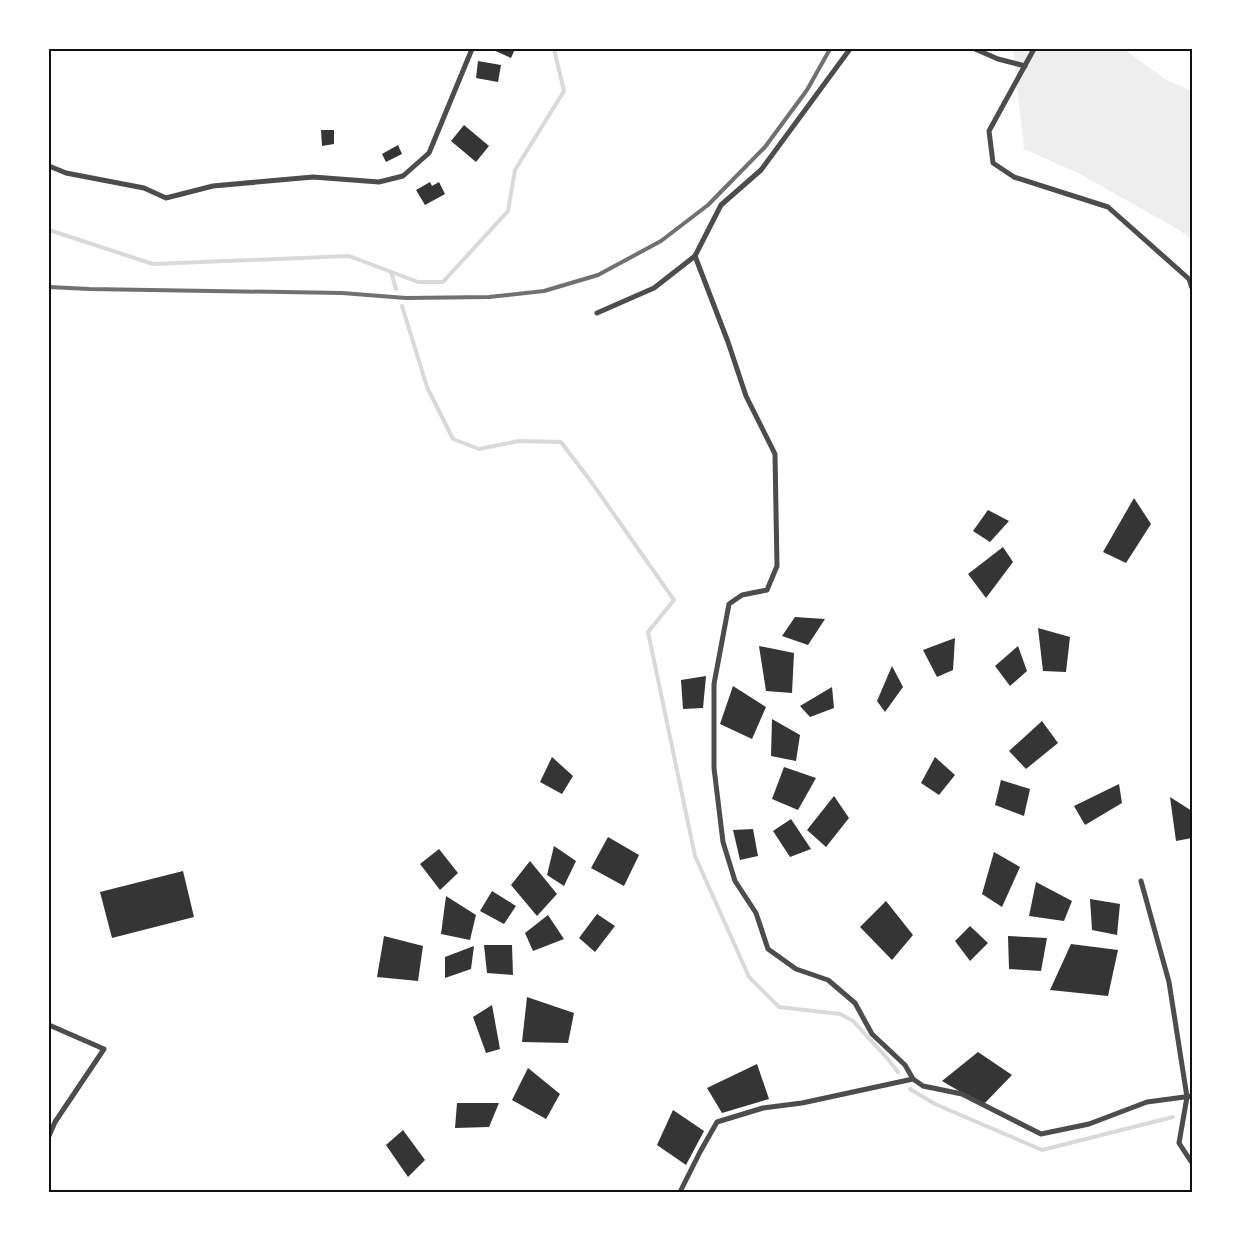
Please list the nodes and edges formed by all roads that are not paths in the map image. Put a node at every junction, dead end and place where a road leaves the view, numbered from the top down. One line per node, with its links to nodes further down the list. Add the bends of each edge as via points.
1 (472, 49): 6 (street, via 429,153 403,176 379,182 313,177 222,185 166,198 144,188 66,173)
2 (850, 49): 7 (street, via 761,170 721,205)
3 (975, 49): 5 (street)
4 (1034, 49): 5 (street)
5 (1025, 66): 8 (street, via 989,131 993,164 1014,177 1108,207 1189,279)
6 (49, 166)
7 (695, 256): 9 (street, via 654,288); 12 (street, via 746,396 775,454 777,566 766,590 742,595 729,604 714,684 714,768 723,842 735,881 756,913 768,949 796,969 828,980 855,1002 872,1034 905,1065)
8 (1192, 288)
9 (597, 313)
10 (1141, 881): 13 (street, via 1169,982)
11 (49, 1025): 14 (street, via 104,1049)
12 (913, 1079): 13 (street, via 923,1086 962,1094 1040,1134 1089,1124 1147,1102); 16 (street, via 802,1104 763,1108 717,1122)
13 (1190, 1096): 15 (street, via 1179,1143)
14 (49, 1136)
15 (1192, 1163)
16 (680, 1192)

